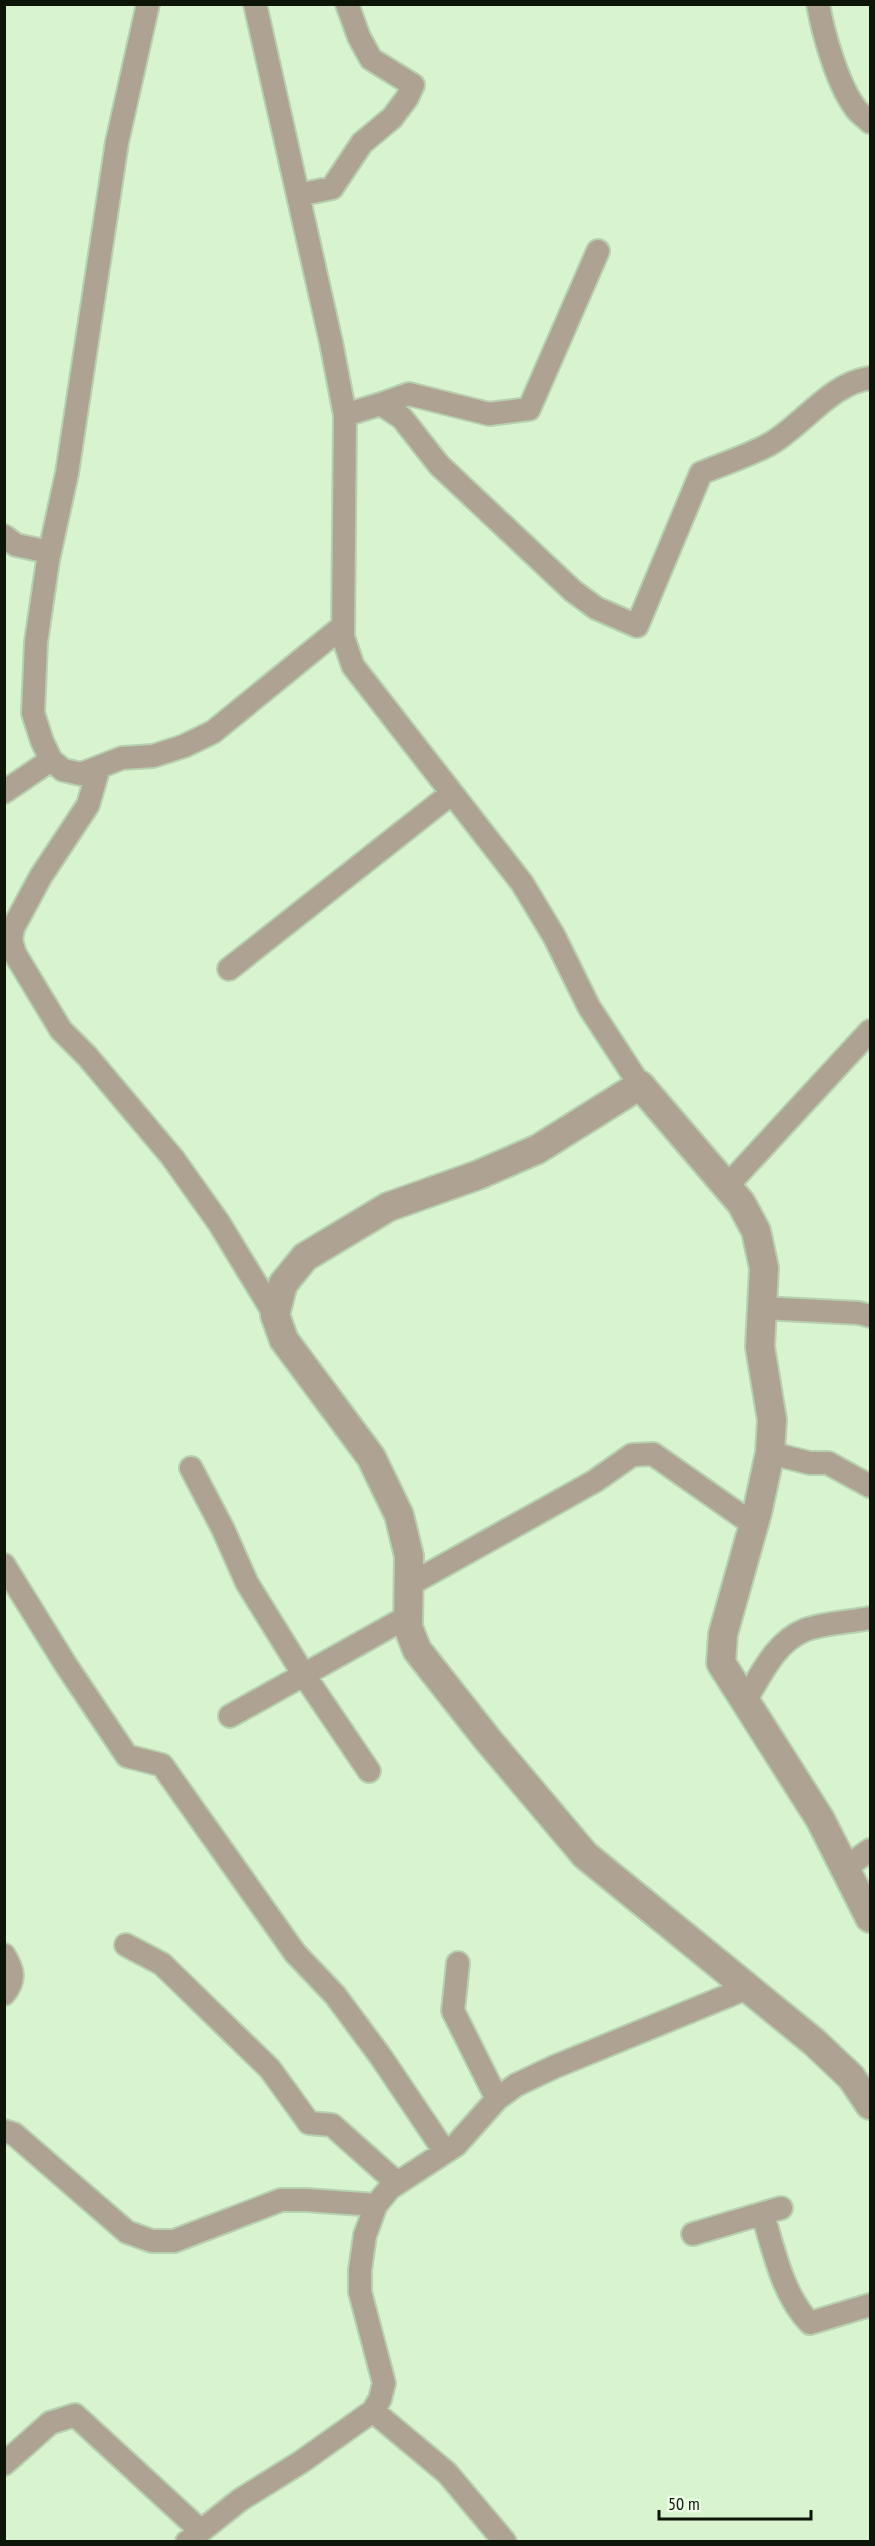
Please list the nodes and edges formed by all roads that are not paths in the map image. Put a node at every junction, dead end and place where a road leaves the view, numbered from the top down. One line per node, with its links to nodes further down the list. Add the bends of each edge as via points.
1 (148, 4): 12 (street, via 117,142 67,473)
2 (255, 4): 6 (street)
3 (347, 4): 6 (street, via 371,60 413,85 392,118 362,143 332,188)
4 (818, 4): 5 (street, via 821,26 846,94)
5 (870, 122)
6 (298, 195): 10 (street)
7 (598, 251): 9 (street, via 529,409 489,414 409,394)
8 (870, 378): 9 (street, via 858,380 824,402 769,444 701,473 637,626 596,608 573,591 439,465 402,418)
9 (381, 404): 10 (street)
10 (345, 415): 13 (street)
11 (4, 536): 12 (street, via 16,545)
12 (49, 552): 14 (street, via 36,642 33,713)
13 (343, 626): 15 (street, via 213,732 153,756 122,758); 17 (street, via 353,666)
14 (51, 760): 15 (street, via 63,770 81,774); 16 (street)
15 (99, 767): 23 (street, via 88,805 41,876 13,928 11,940 61,1030 172,1157 219,1223)
16 (4, 792)
17 (452, 793): 18 (street); 20 (street, via 522,883 589,1007)
18 (229, 969)
19 (870, 1031): 21 (street)
20 (640, 1085): 21 (street); 23 (street, via 538,1149 388,1207 305,1257 283,1284)
21 (727, 1186): 22 (street, via 756,1231 764,1268)
22 (761, 1308): 24 (street); 25 (street, via 760,1347 772,1420)
23 (275, 1315): 30 (street, via 284,1340 371,1457 399,1515 409,1556)
24 (870, 1316)
25 (770, 1453): 27 (street, via 810,1463 828,1463); 28 (street)
26 (191, 1468): 33 (street, via 247,1582)
27 (870, 1486)
28 (754, 1525): 30 (street, via 652,1454 632,1455 595,1481); 34 (street, via 723,1634 721,1663)
29 (4, 1565): 48 (street, via 127,1756 162,1765 295,1953 334,1995 381,2057)
30 (407, 1586): 31 (street)
31 (407, 1617): 33 (street); 43 (street, via 417,1650 585,1855)
32 (870, 1618): 34 (street, via 806,1629 790,1639 771,1658)
33 (304, 1675): 35 (street); 36 (street)
34 (745, 1701): 38 (street, via 820,1819)
35 (230, 1716)
36 (369, 1771)
37 (870, 1850): 38 (street)
38 (845, 1868): 39 (street)
39 (870, 1918)
40 (126, 1945): 49 (street, via 162,1964 270,2068 309,2123 332,2125)
41 (4, 1955): 44 (street, via 13,1973)
42 (458, 1963): 45 (street, via 453,2011)
43 (747, 1988): 45 (street, via 554,2067); 46 (street, via 822,2049 851,2077)
44 (4, 1994)
45 (497, 2099): 48 (street)
46 (870, 2105)
47 (4, 2131): 50 (street, via 14,2134 127,2232 152,2241 174,2241 281,2200)
48 (445, 2152): 49 (street)
49 (397, 2183): 50 (street)
50 (376, 2205): 53 (street, via 365,2235 360,2270 360,2292 384,2383)
51 (693, 2234): 52 (street, via 772,2211 780,2269 798,2311 810,2323)
52 (870, 2305)
53 (373, 2411): 55 (street); 56 (street, via 447,2473)
54 (4, 2464): 55 (street, via 50,2423 75,2415)
55 (193, 2536)
56 (505, 2541)

